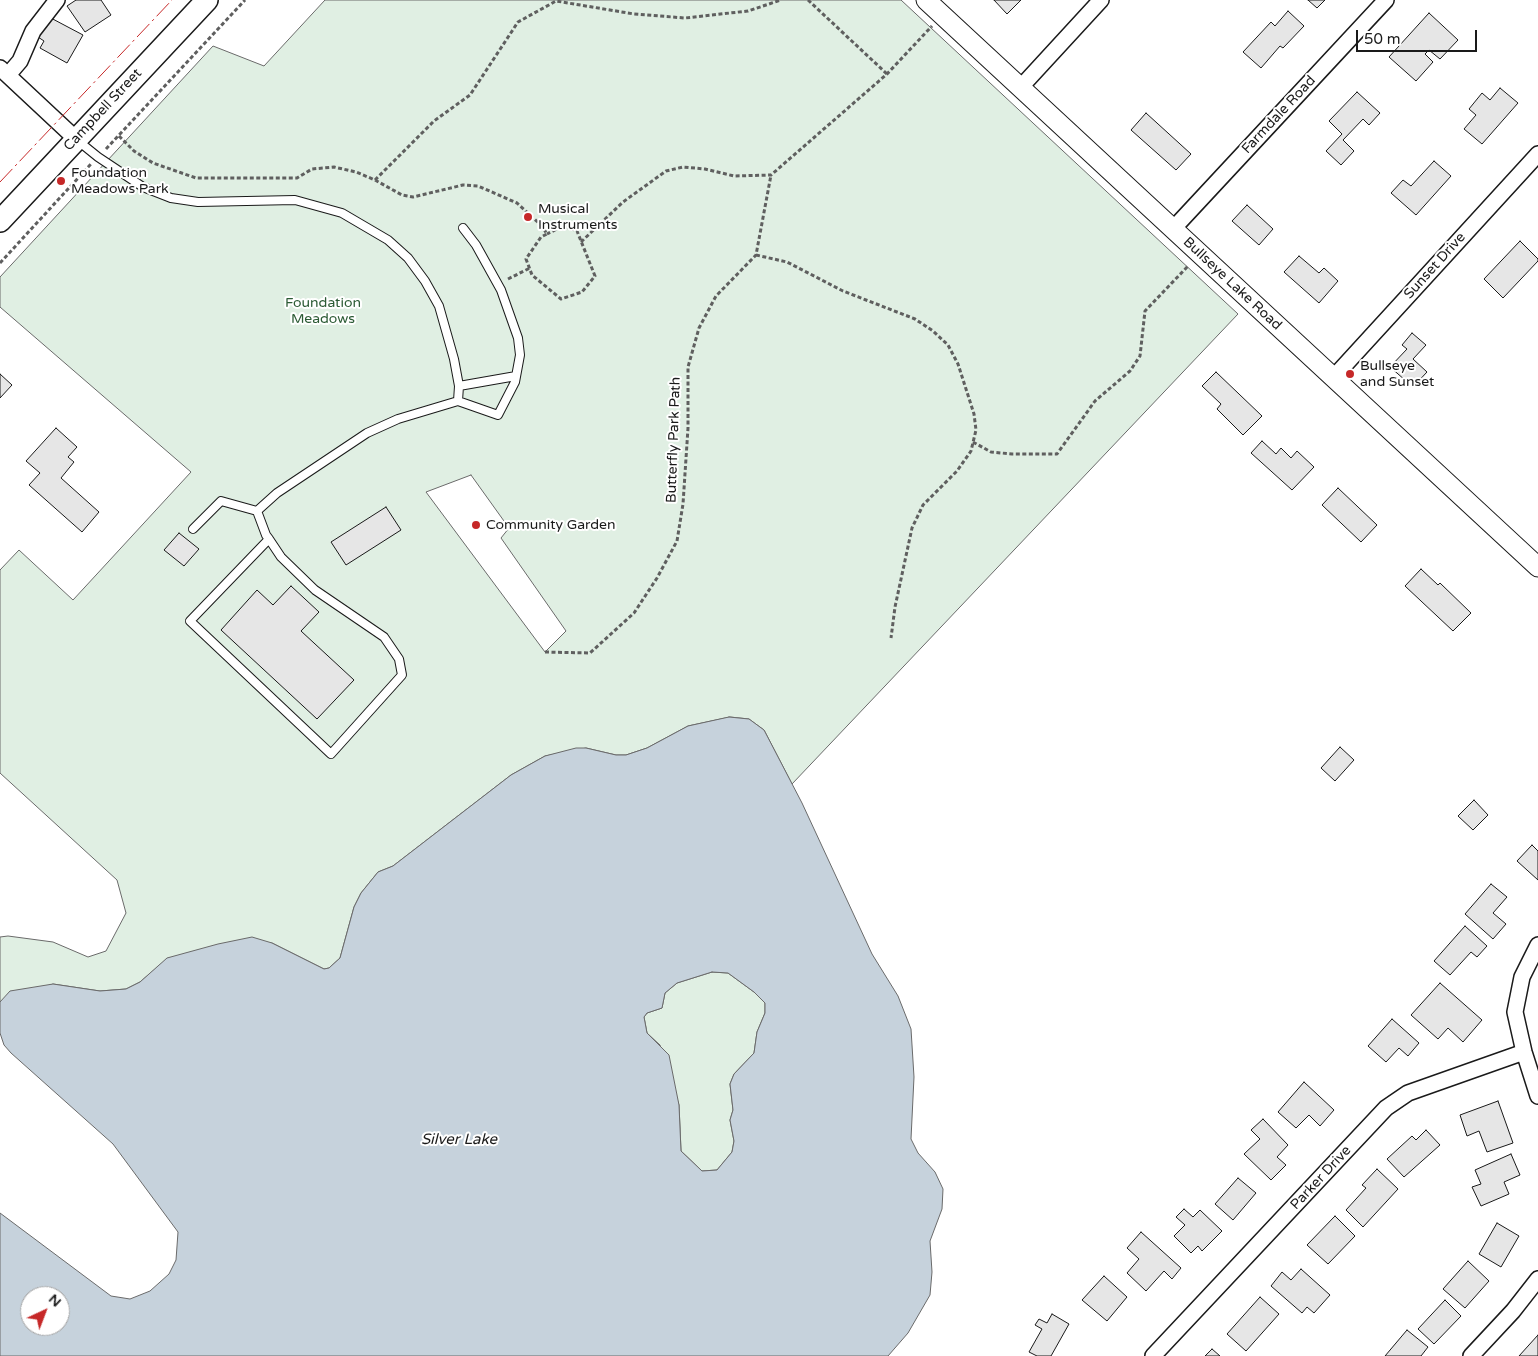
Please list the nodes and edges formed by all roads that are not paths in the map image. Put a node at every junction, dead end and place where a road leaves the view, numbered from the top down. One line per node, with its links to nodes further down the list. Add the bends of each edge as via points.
1 (57, 0): 6 (street, via 42,18 20,61)
2 (207, 0): 8 (main road, Campbell Street)
3 (926, 0): 7 (street, Bullseye Lake Road)
4 (1101, 0): 7 (street)
5 (1386, 0): 12 (street, Farmdale Road)
6 (4, 71): 8 (street)
7 (1020, 88): 12 (street, Bullseye Lake Road)
8 (76, 139): 10 (main road, Campbell Street); 15 (lane, via 98,158 143,187 170,198 198,202 295,200 342,213 388,240 408,258 439,306)
9 (1538, 154): 14 (street, Sunset Drive)
10 (0, 221)
11 (463, 228): 13 (lane, via 476,245 508,307 520,355)
12 (1173, 229): 14 (street, Bullseye Lake Road)
13 (516, 376): 15 (lane); 16 (lane, via 498,414)
14 (1333, 378): 20 (street, Bullseye Lake Road)
15 (459, 386): 16 (lane)
16 (458, 401): 17 (lane, via 398,419 367,433 277,493)
17 (257, 511): 18 (lane, via 221,501); 19 (lane)
18 (193, 529)
19 (269, 539): 19 (lane, via 190,621 331,754 402,675 398,659 384,637 315,590)
20 (1538, 567)
21 (1538, 945): 22 (street, via 1522,977 1515,1012)
22 (1524, 1052): 23 (street); 25 (street, Parker Drive, via 1408,1093 1386,1108)
23 (1538, 1096)
24 (1538, 1279): 26 (street)
25 (1153, 1356)
26 (1471, 1356)

